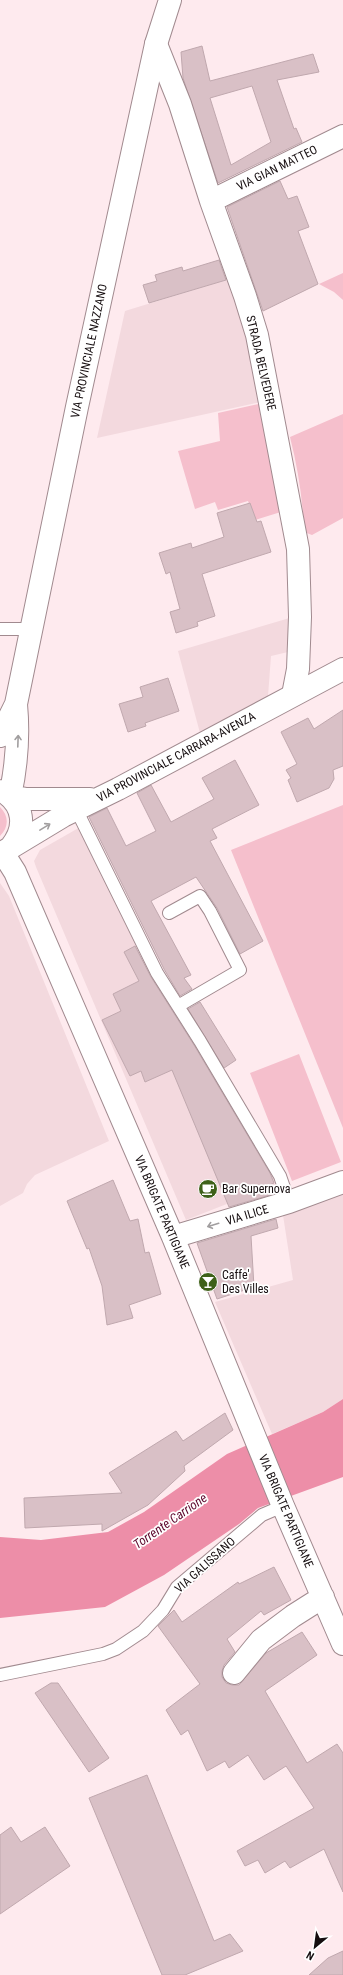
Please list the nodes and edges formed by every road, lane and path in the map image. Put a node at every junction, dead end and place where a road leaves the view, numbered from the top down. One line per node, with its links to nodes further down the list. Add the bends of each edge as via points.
1 (170, 0): 2 (street, VIA PROVINCIALE NAZZANO)
2 (156, 44): 4 (street, STRADA BELVEDERE, via 180,104); 6 (street, VIA PROVINCIALE NAZZANO, via 77,407)
3 (343, 136): 4 (street, VIA GIAN MATTEO)
4 (211, 201): 8 (street, STRADA BELVEDERE, via 257,335 298,549 300,617 298,669)
5 (0, 629): 6 (lane)
6 (33, 629): 9 (street, VIA PROVINCIALE NAZZANO)
7 (343, 670): 8 (street, VIA PROVINCIALE CARRARA-AVENZA)
8 (293, 695): 12 (street, VIA PROVINCIALE CARRARA-AVENZA)
9 (16, 704): 10 (street, VIA PROVINCIALE NAZZANO); 11 (street, VIA PROVINCIALE NAZZANO, one-way to 9, via 18,754)
10 (0, 736)
11 (5, 793): 12 (street, via 26,799); 14 (street, via 17,803 22,821 17,840)
12 (95, 799): 13 (street, VIA PROVINCIALE CARRARA-AVENZA)
13 (76, 809): 14 (street, VIA PROVINCIALE CARRARA-AVENZA, one-way to 13); 16 (lane, via 157,973)
14 (5, 851): 19 (street, VIA BRIGATE PARTIGIANE)
15 (169, 913): 16 (lane, via 200,896 240,970)
16 (178, 1006): 18 (lane, via 280,1176)
17 (343, 1182): 18 (street, VIA ILICE)
18 (289, 1202): 19 (street, VIA ILICE, one-way to 19)
19 (173, 1237): 20 (street, VIA BRIGATE PARTIGIANE)
20 (283, 1506): 21 (street, VIA BRIGATE PARTIGIANE); 24 (lane, VIA GALISSANO, via 262,1515 177,1587 163,1610 143,1631 116,1649 103,1654)
21 (331, 1606): 22 (street, VIA BRIGATE PARTIGIANE); 23 (street, via 293,1616 262,1640)
22 (343, 1644)
23 (234, 1673)
24 (0, 1675)

